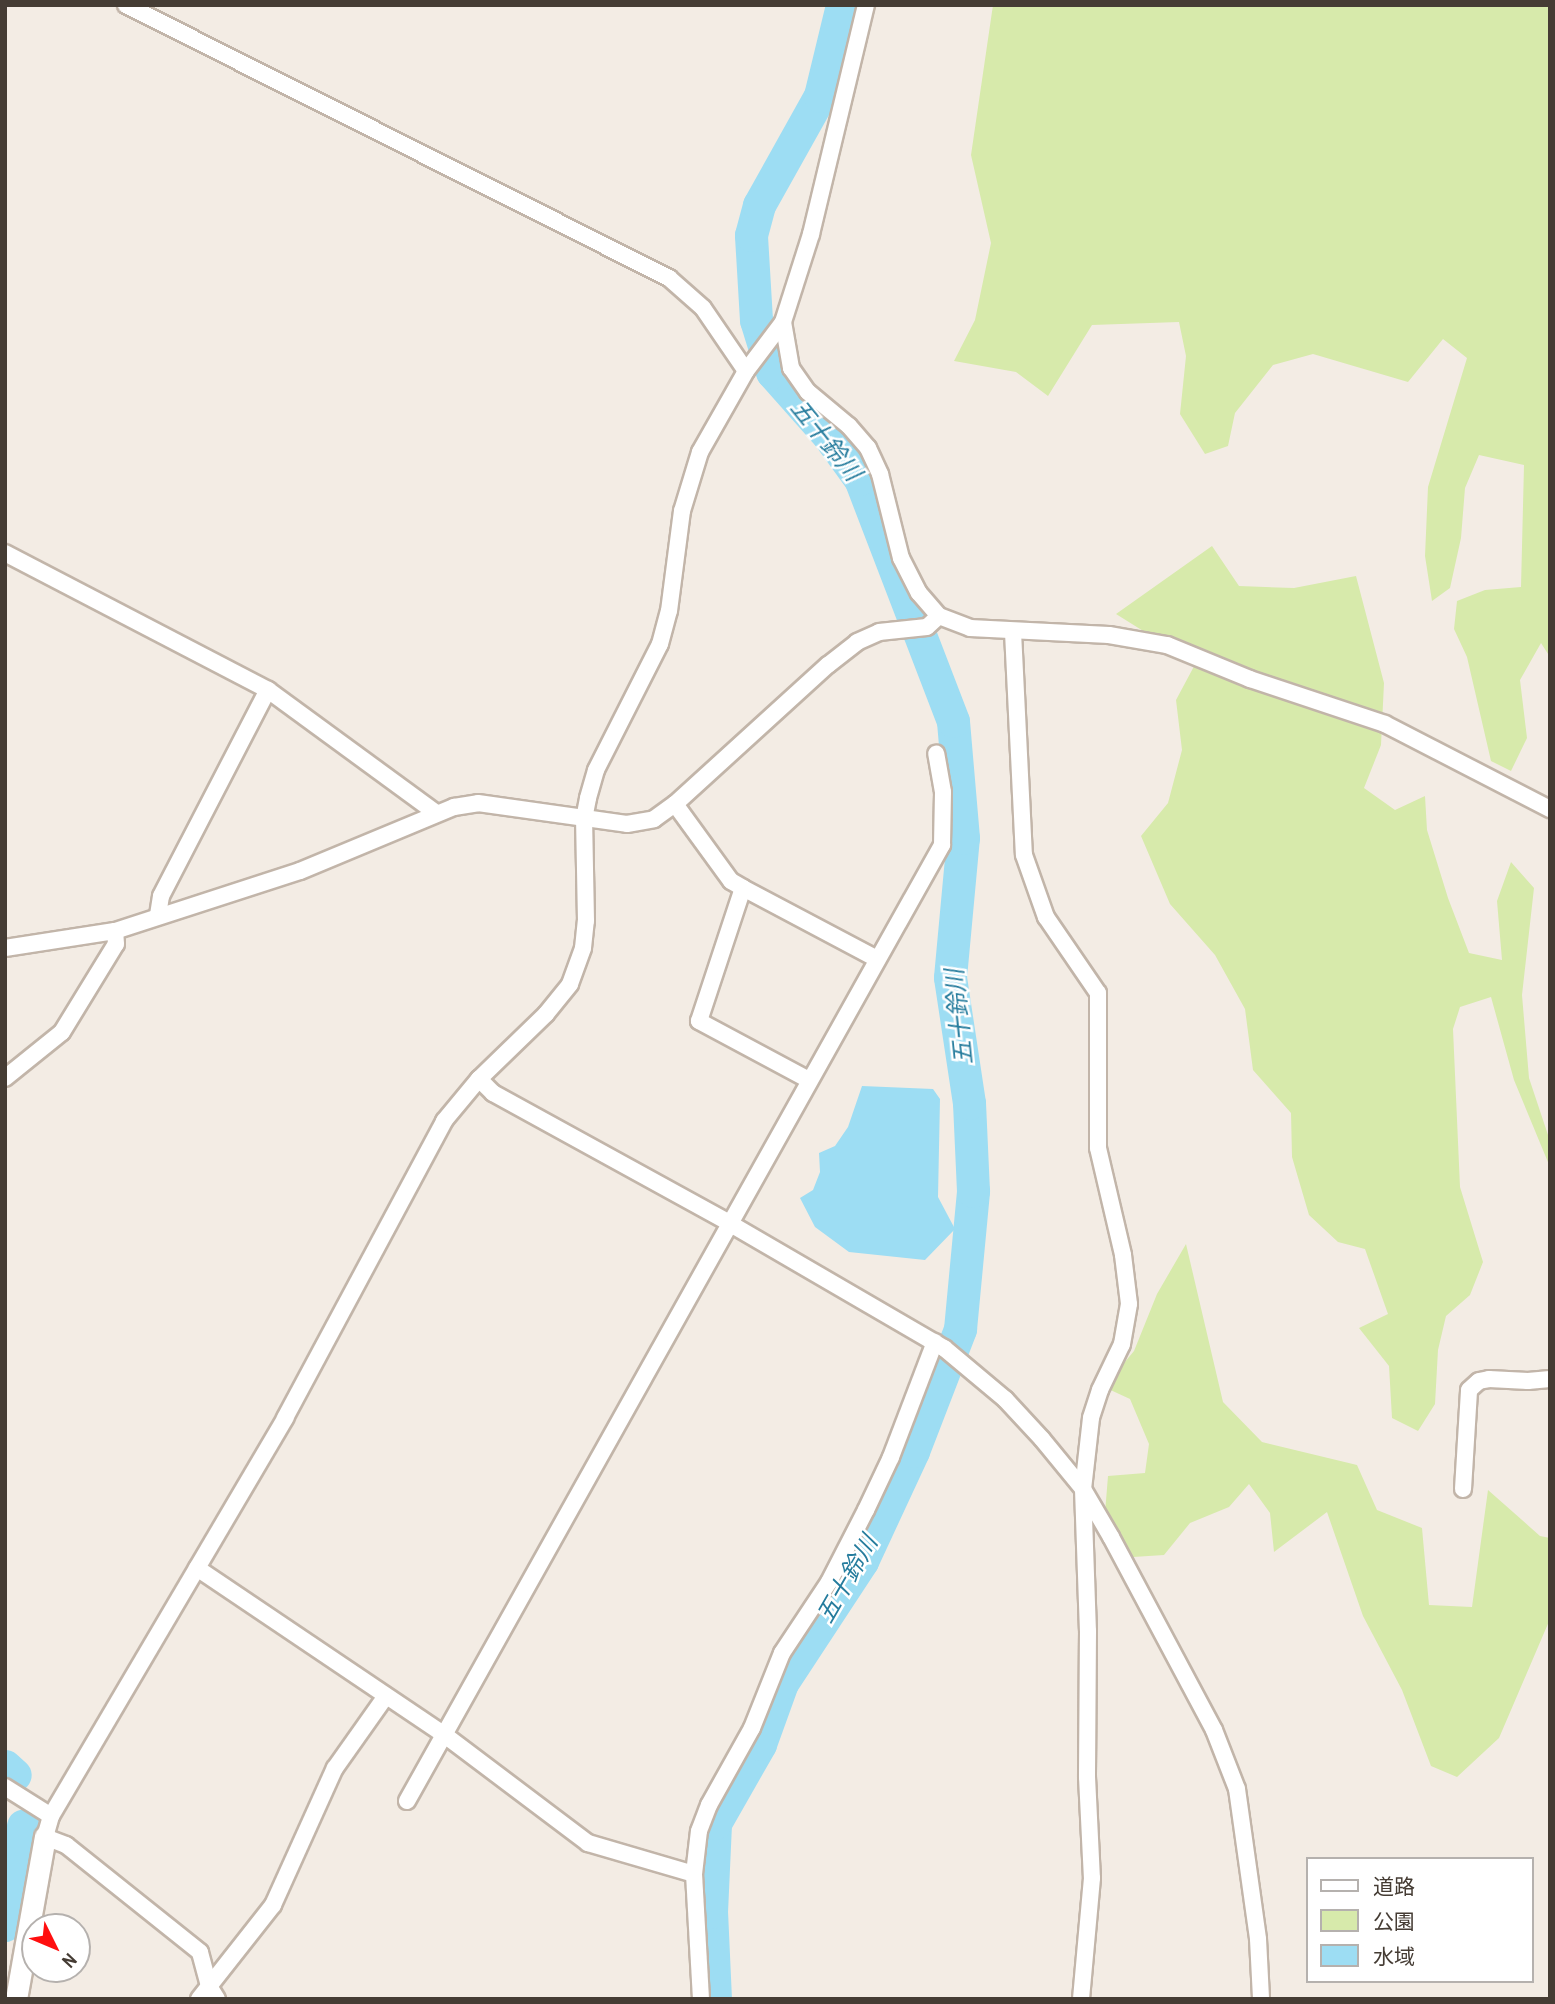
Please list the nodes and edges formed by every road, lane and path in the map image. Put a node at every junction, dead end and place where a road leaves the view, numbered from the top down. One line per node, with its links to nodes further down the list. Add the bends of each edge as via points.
1 (125, 5): 4 (street, via 669,278 703,308)
2 (866, 5): 3 (street, via 811,234)
3 (778, 328): 4 (street); 6 (street, via 791,368 807,392 841,418 868,448 880,474 901,558)
4 (750, 365): 13 (street, via 700,452 682,511 660,644 597,770)
5 (5, 553): 8 (street)
6 (933, 622): 7 (street); 10 (street, via 879,632 858,642)
7 (1013, 632): 11 (street, via 1109,635 1167,645 1250,679 1385,724); 25 (street, via 1024,855 1046,917 1098,993 1098,1148 1123,1255 1129,1304 1122,1343 1091,1418)
8 (268, 690): 12 (street); 15 (street, via 161,897)
9 (936, 754): 18 (street, via 943,792 942,845)
10 (675, 804): 13 (street, via 654,819 627,824); 14 (street, via 731,881)
11 (1550, 809)
12 (436, 813): 13 (street, via 478,803); 15 (street, via 300,871)
13 (584, 819): 20 (street, via 586,921 583,948 570,984)
14 (744, 888): 18 (street); 21 (street, via 699,1021)
15 (158, 915): 16 (street)
16 (116, 931): 17 (street); 19 (street, via 116,944 62,1031)
17 (5, 948)
18 (877, 959): 21 (street)
19 (5, 1078)
20 (479, 1079): 22 (street, via 493,1093); 27 (street, via 444,1122 309,1375)
21 (809, 1080): 22 (street)
22 (729, 1223): 23 (street); 29 (street)
23 (939, 1345): 25 (street, via 959,1357 1014,1409); 34 (street, via 866,1510 829,1582 782,1653 752,1728 709,1804 699,1831)
24 (1550, 1379): 26 (street, via 1489,1379 1469,1390)
25 (1083, 1489): 38 (street, via 1092,1878); 39 (street, via 1214,1730 1237,1789 1258,1939)
26 (1463, 1489)
27 (197, 1568): 28 (street); 32 (street)
28 (386, 1696): 29 (street); 35 (street, via 335,1768 273,1905)
29 (442, 1733): 31 (street); 34 (street, via 588,1843)
30 (5, 1787): 32 (street)
31 (407, 1801)
32 (51, 1816): 33 (street)
33 (45, 1837): 35 (street, via 66,1845 200,1952); 36 (street)
34 (694, 1874): 37 (street)
35 (208, 1995)
36 (16, 1999)
37 (701, 1999)
38 (1081, 1999)
39 (1261, 1999)

